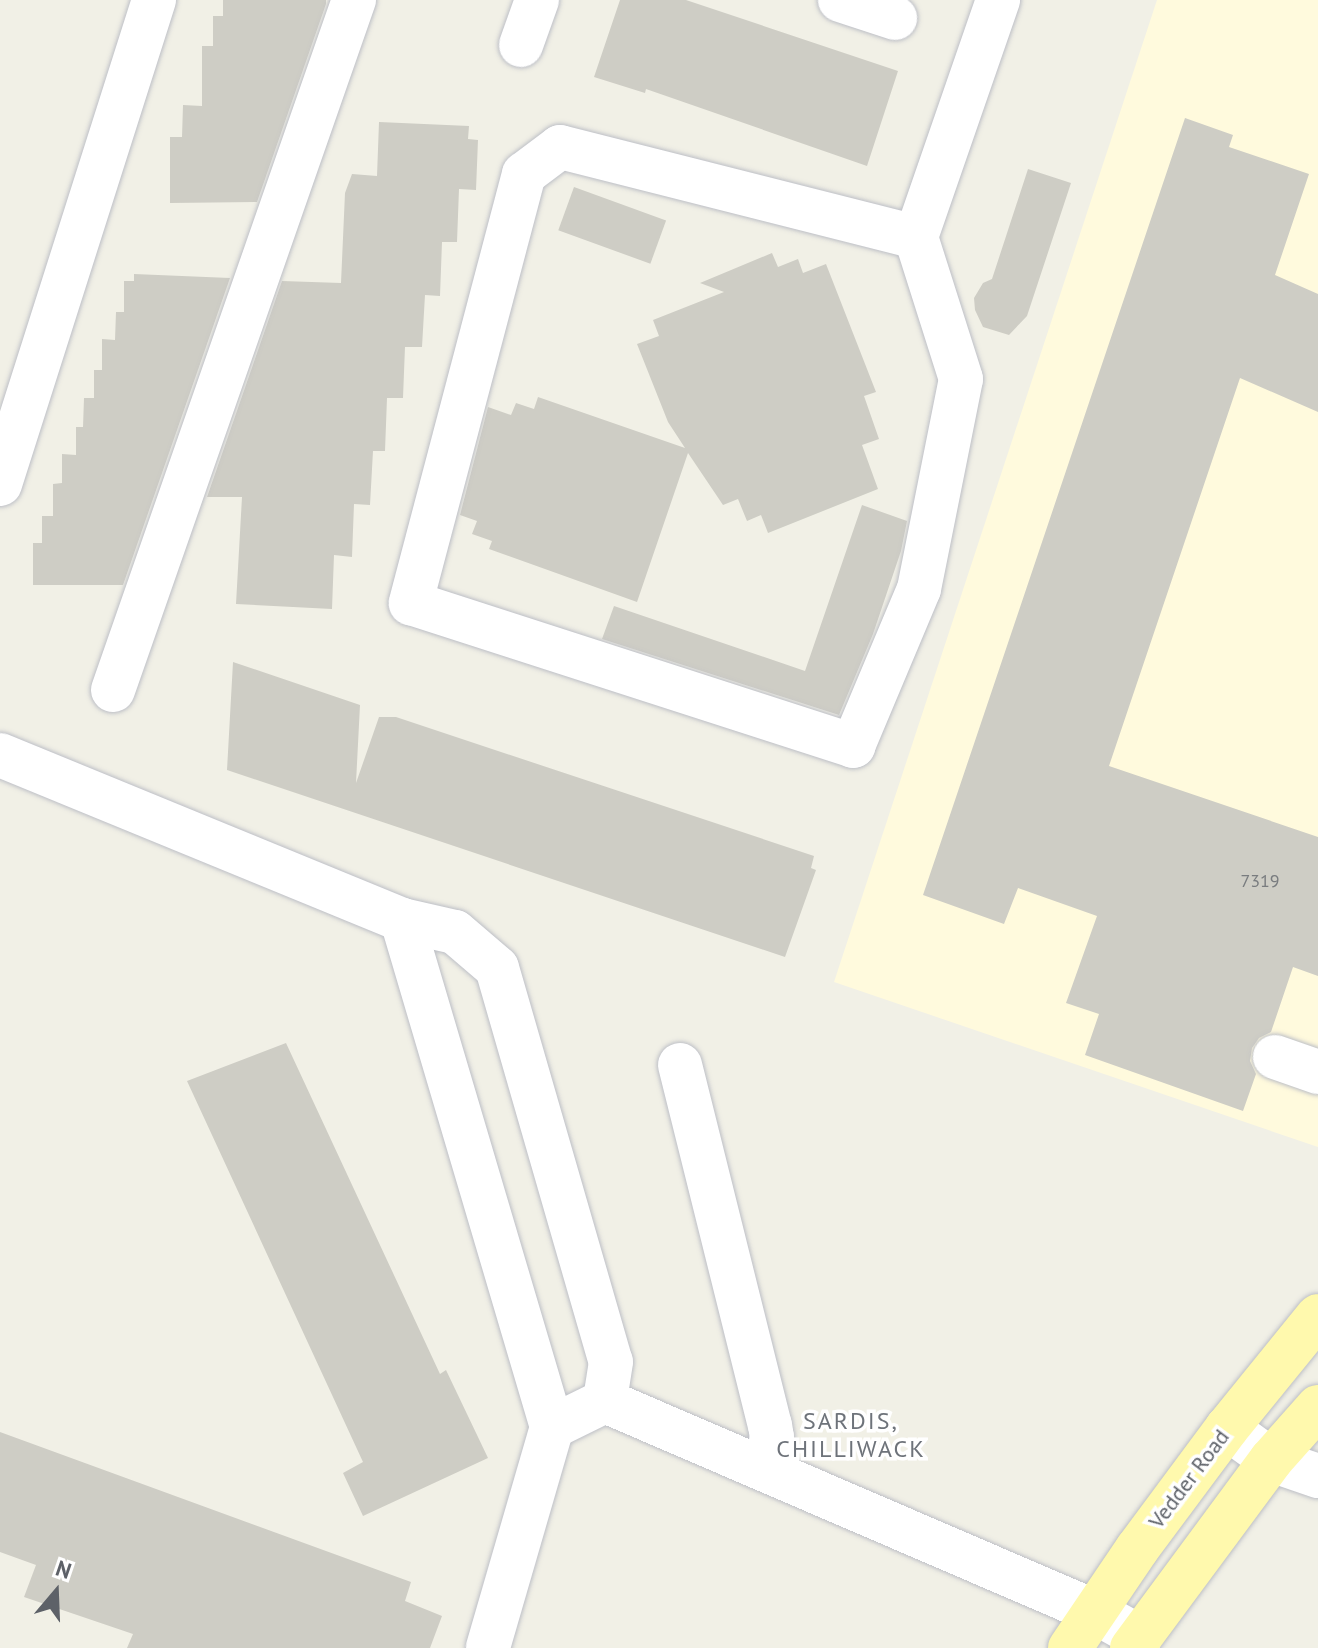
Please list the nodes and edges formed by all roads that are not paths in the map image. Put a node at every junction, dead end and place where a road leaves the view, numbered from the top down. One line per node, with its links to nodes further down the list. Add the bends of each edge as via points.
1 (154, 0): 9 (street)
2 (354, 0): 10 (street)
3 (537, 0): 7 (street)
4 (840, 0): 6 (street)
5 (998, 0): 8 (street)
6 (895, 18)
7 (521, 45)
8 (916, 237): 8 (street, via 961,379 919,589 853,746 411,603 524,174 560,147)
9 (0, 484)
10 (113, 690)
11 (0, 755): 12 (street)
12 (402, 920): 17 (street, via 455,932 497,968 611,1362); 19 (street)
13 (1275, 1057): 15 (street)
14 (680, 1065): 22 (street, via 770,1425)
15 (1318, 1072)
16 (1318, 1316): 20 (main road, Vedder Road)
17 (605, 1401): 19 (street); 22 (street)
18 (1318, 1407): 21 (main road)
19 (552, 1427): 26 (street)
20 (1227, 1428): 21 (street); 24 (main road, Vedder Road)
21 (1271, 1460): 23 (street); 25 (main road)
22 (765, 1469): 24 (street)
23 (1318, 1476)
24 (1093, 1611): 25 (street); 27 (main road, Vedder Road)
25 (1136, 1642)
26 (488, 1648)
27 (1070, 1648)

